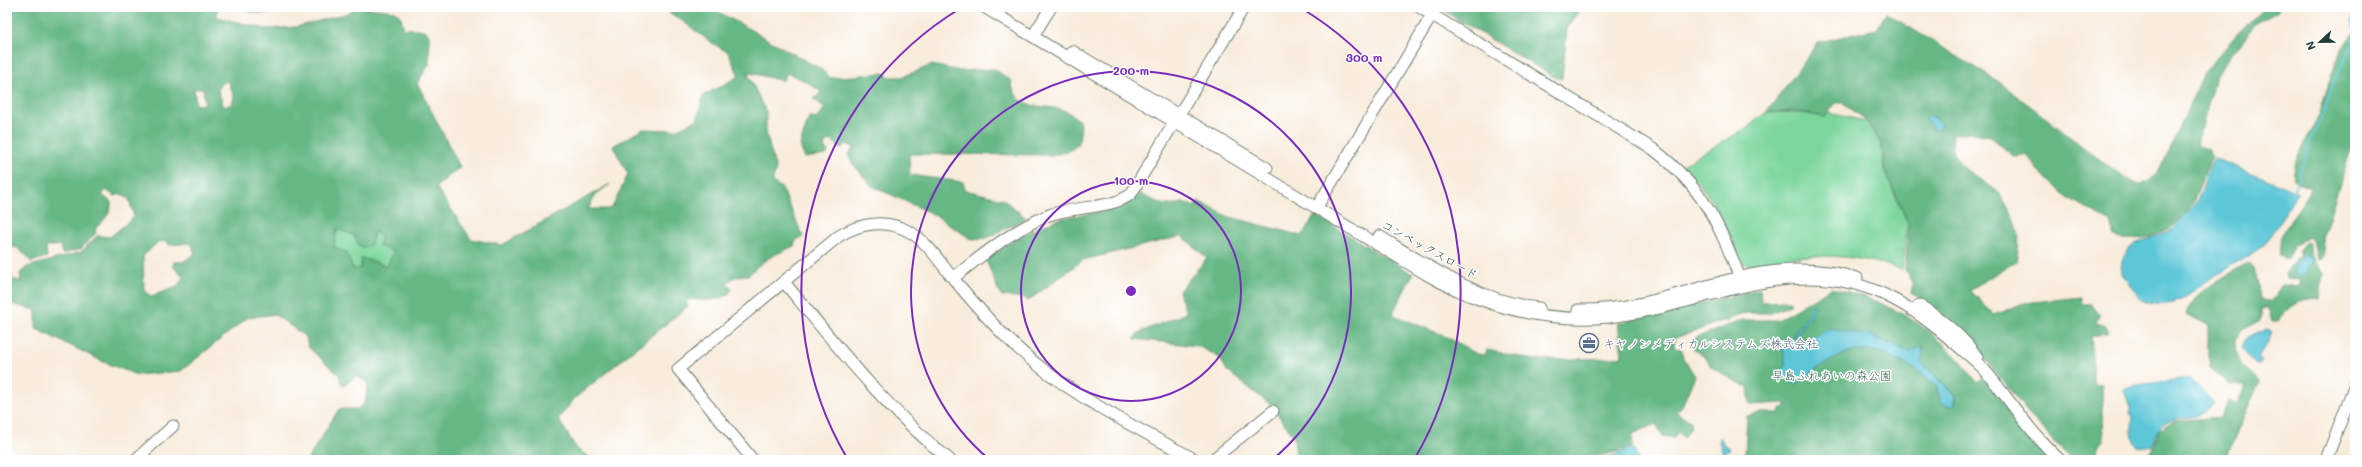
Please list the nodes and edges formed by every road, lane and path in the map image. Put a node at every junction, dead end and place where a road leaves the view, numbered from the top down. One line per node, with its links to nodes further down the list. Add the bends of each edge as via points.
1 (984, 7): 7 (street, コンベックスロード)
2 (999, 7): 7 (street, コンベックスロード)
3 (1051, 7): 7 (street)
4 (1244, 7): 8 (street)
5 (1419, 7): 6 (street)
6 (1432, 15): 9 (street); 11 (street, via 1653,149 1675,165 1713,214)
7 (1035, 33): 8 (street, コンベックスロード)
8 (1177, 118): 9 (street, コンベックスロード); 10 (street, via 1135,188 1126,198 1110,204 1067,210 1031,223 1005,238)
9 (1319, 204): 11 (street, コンベックスロード, via 1447,286 1495,306 1525,313 1556,317 1610,317 1634,313)
10 (953, 278): 12 (street, via 915,235 892,225 873,224 857,227 839,236); 19 (street, via 1006,337 1054,377 1099,406)
11 (1741, 281): 21 (street, コンベックスロード, via 1803,277 1844,282 1891,297 1924,317 1987,372 2022,419)
12 (784, 282): 17 (street, via 678,369); 18 (street, via 873,388)
13 (2355, 384): 22 (street)
14 (1273, 411): 20 (street)
15 (173, 426): 16 (street)
16 (135, 460)
17 (753, 460)
18 (950, 460)
19 (1196, 460)
20 (1212, 460)
21 (2060, 460)
22 (2326, 460)

